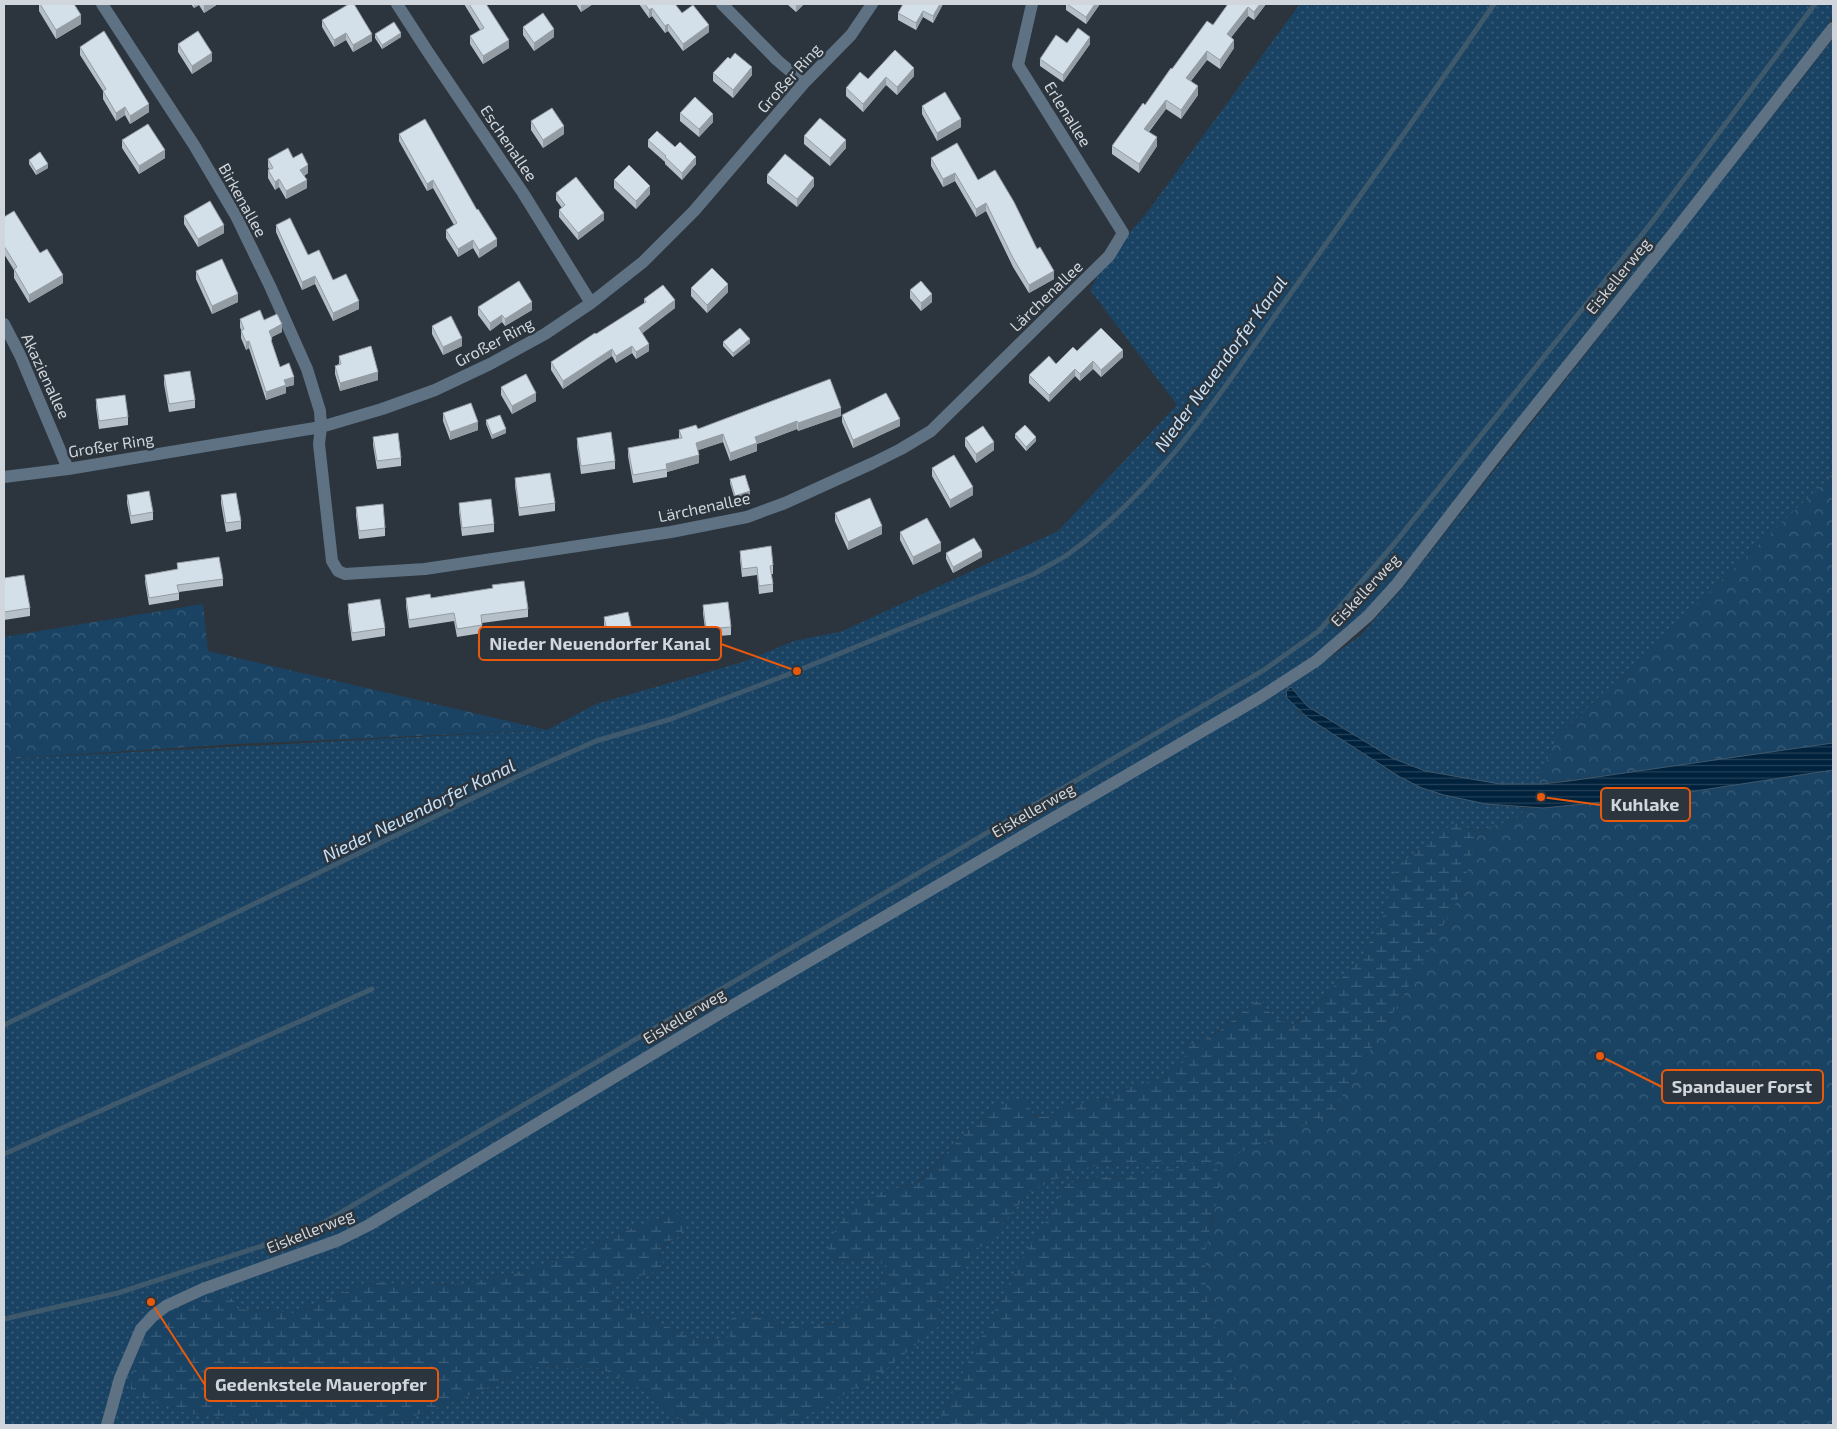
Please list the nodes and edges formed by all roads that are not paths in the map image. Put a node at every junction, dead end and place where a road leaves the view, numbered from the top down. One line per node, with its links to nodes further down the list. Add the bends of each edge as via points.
1 (102, 4): 11 (street, Birkenallee, via 236,216 307,369 320,410)
2 (397, 4): 9 (street, Eschenallee)
3 (722, 4): 7 (street)
4 (872, 4): 7 (street, Großer Ring, via 851,35)
5 (1032, 4): 8 (street, Erlenallee, via 1018,65)
6 (1833, 28): 14 (street, Eiskellerweg, via 1397,584 1368,616 1316,661 1259,698 732,1006 368,1225 338,1240 203,1289 166,1306 141,1329 120,1378)
7 (804, 83): 9 (street, Großer Ring, via 694,211 643,262)
8 (1123, 233): 11 (street, Lärchenallee, via 1109,256 931,430 901,449 785,503 714,525 425,569 346,574 338,571 332,561 319,444)
9 (591, 302): 11 (street, Großer Ring, via 545,334 435,390)
10 (4, 324): 12 (street, Akazienallee)
11 (321, 428): 12 (street, Großer Ring)
12 (68, 469): 13 (street, Großer Ring)
13 (4, 477)
14 (107, 1425)

